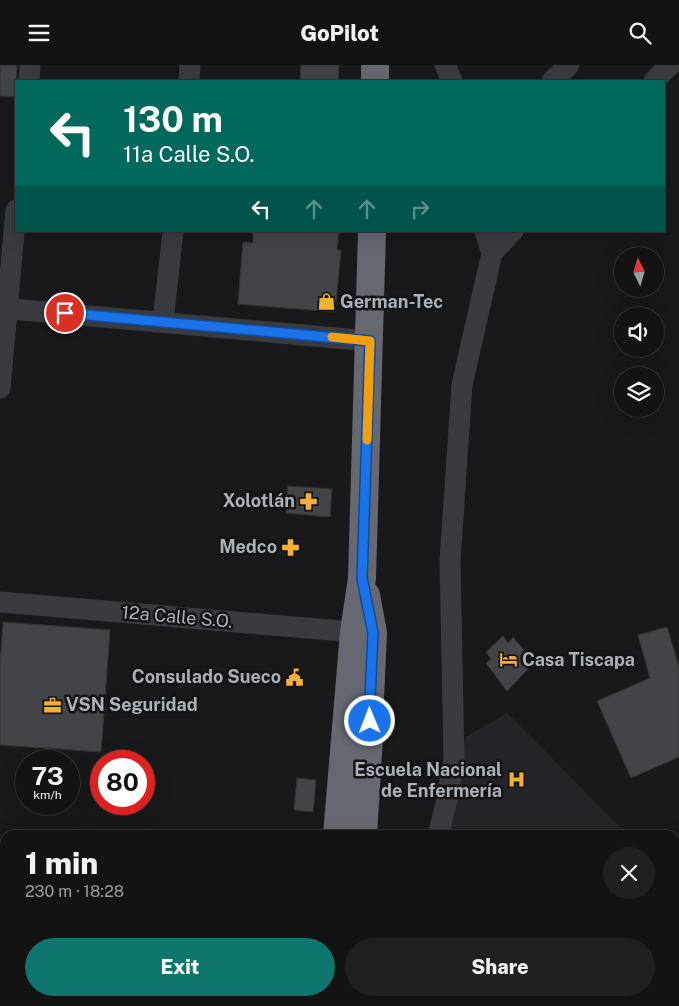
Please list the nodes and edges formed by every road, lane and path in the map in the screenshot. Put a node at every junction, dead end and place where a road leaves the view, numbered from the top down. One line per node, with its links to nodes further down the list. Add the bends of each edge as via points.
1 (30, 65): 7 (street)
2 (190, 65): 8 (street)
3 (375, 65): 9 (highway)
4 (445, 65): 10 (street)
5 (569, 65): 11 (street)
6 (670, 65): 12 (street)
7 (29, 80)
8 (189, 80)
9 (375, 80)
10 (452, 80)
11 (553, 80)
12 (655, 80)
13 (15, 218): 19 (street)
14 (172, 232): 20 (street)
15 (372, 232): 21 (highway)
16 (485, 232): 18 (street)
17 (512, 232): 18 (street)
18 (492, 253): 29 (street, via 462,385 450,561 454,759)
19 (3, 308): 20 (street); 22 (street)
20 (163, 322): 21 (street)
21 (370, 341): 23 (highway)
22 (0, 388)
23 (362, 578): 25 (highway); 26 (highway, via 373,633)
24 (0, 602): 25 (street, 12a Calle S.O.)
25 (354, 632): 26 (highway, via 366,640 364,678); 27 (highway)
26 (370, 699): 28 (highway)
27 (337, 830)
28 (363, 830)
29 (439, 830)

